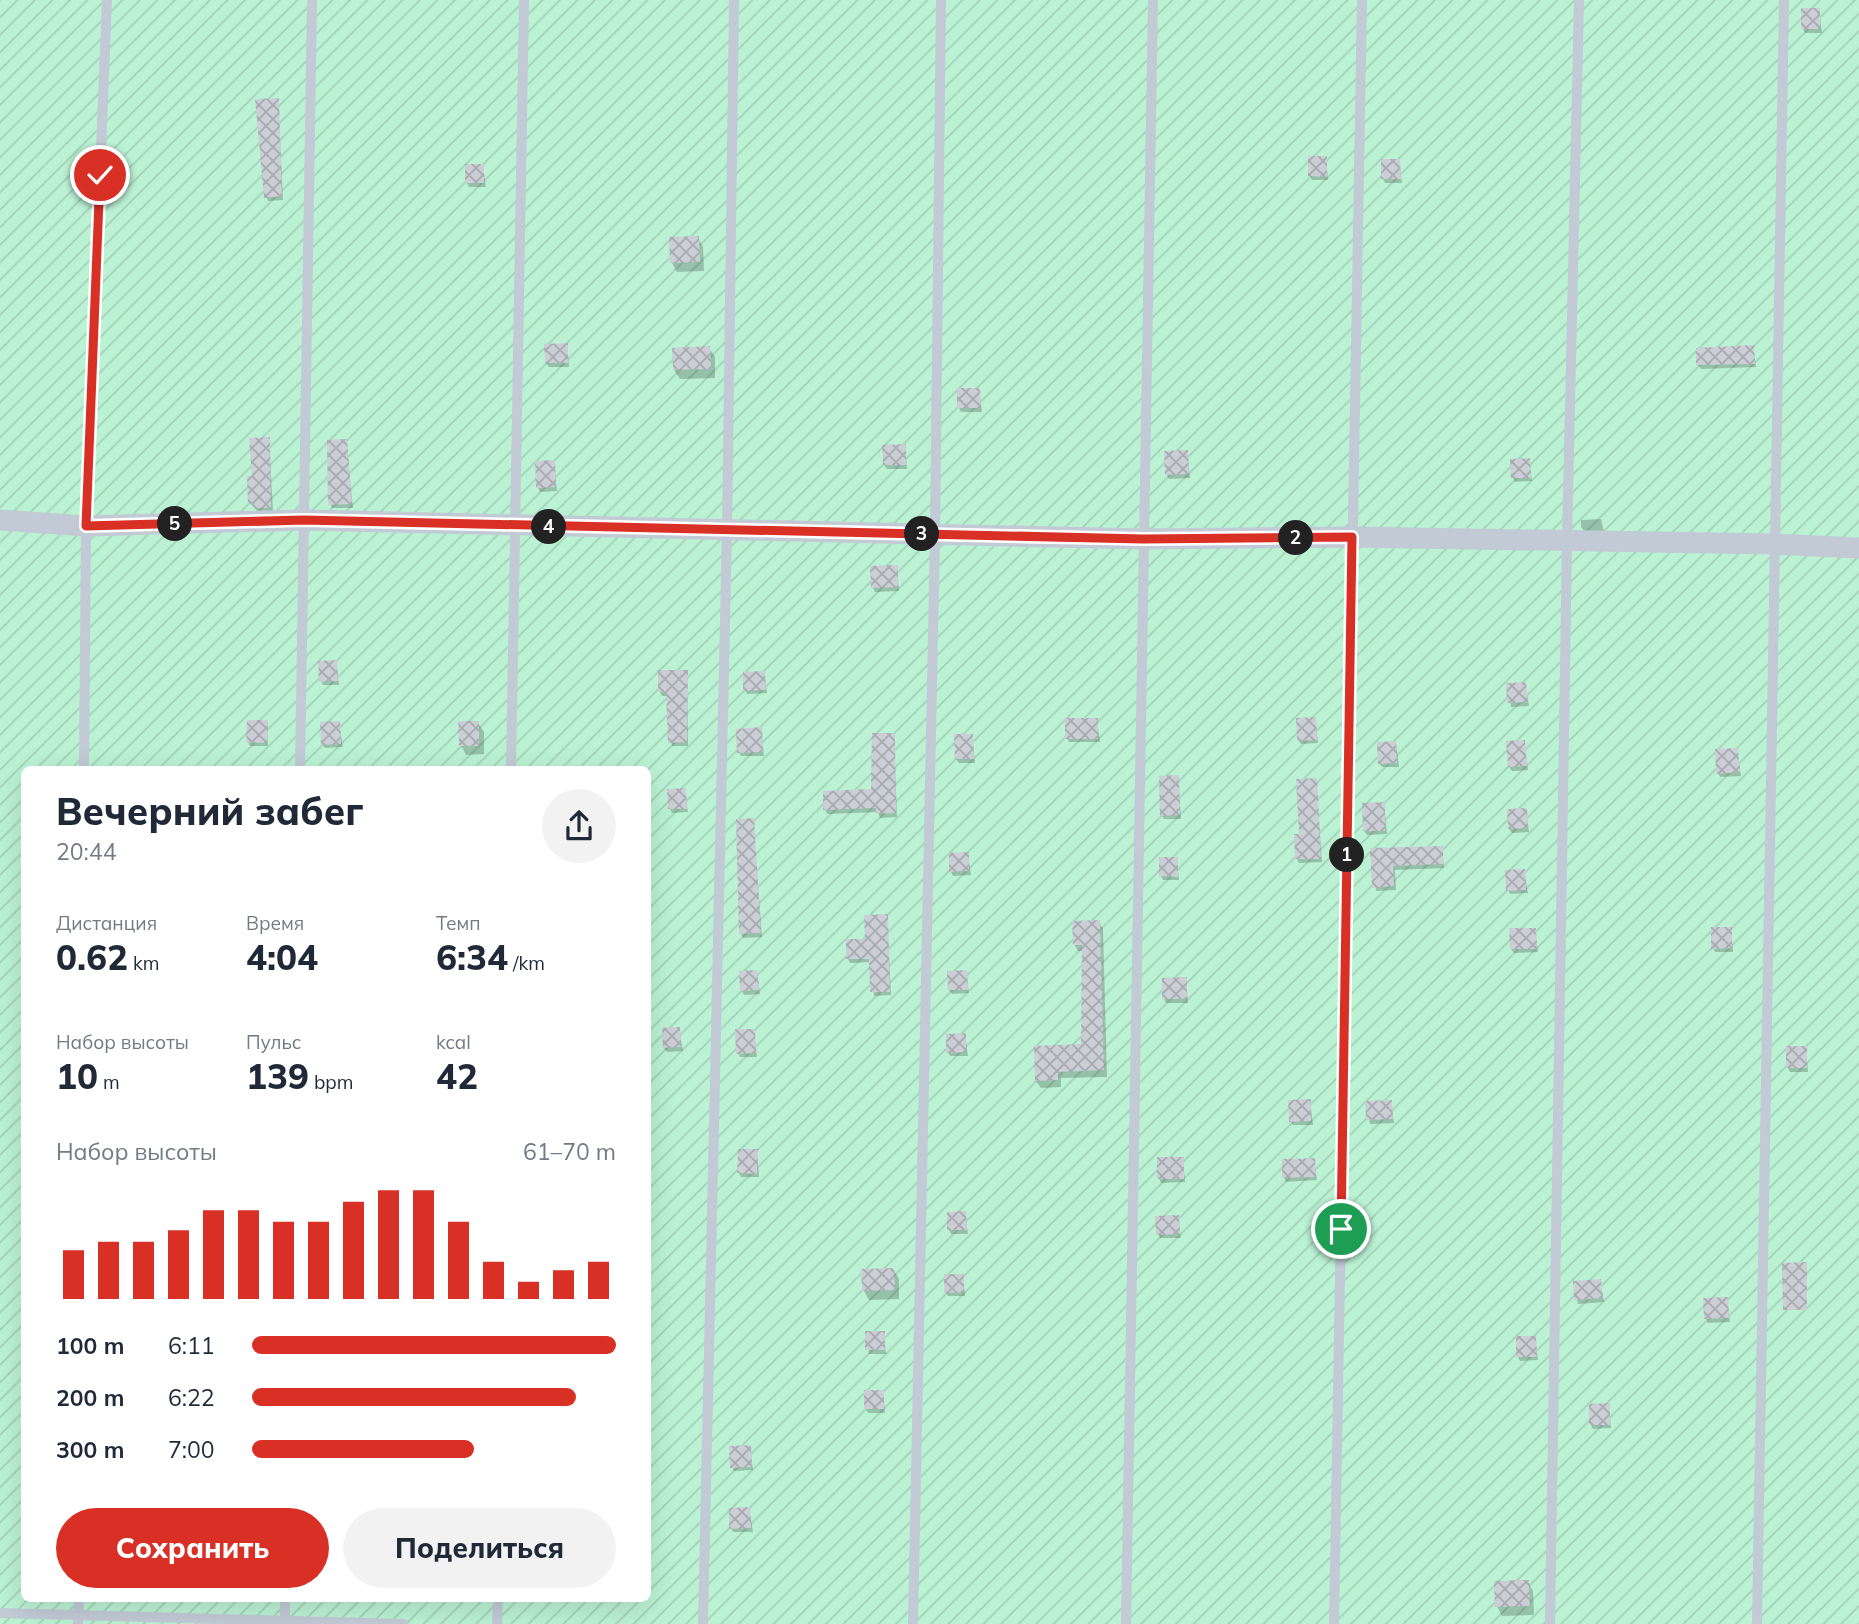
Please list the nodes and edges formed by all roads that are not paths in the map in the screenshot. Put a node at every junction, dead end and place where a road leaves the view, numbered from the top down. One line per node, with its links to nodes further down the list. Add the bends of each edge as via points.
1 (107, 0): 12 (lane)
2 (312, 0): 11 (lane)
3 (524, 0): 13 (lane)
4 (734, 0): 14 (lane)
5 (940, 0): 15 (lane)
6 (1153, 0): 17 (lane)
7 (1362, 0): 16 (lane)
8 (1579, 0): 18 (lane)
9 (1784, 0): 19 (lane)
10 (0, 520): 12 (street)
11 (304, 520): 12 (street); 13 (street); 22 (lane)
12 (86, 526): 21 (lane)
13 (514, 526): 14 (street); 23 (lane)
14 (727, 531): 15 (street); 32 (lane)
15 (935, 535): 17 (street); 33 (lane)
16 (1352, 537): 17 (street); 18 (street); 35 (lane)
17 (1143, 539): 34 (lane)
18 (1567, 541): 19 (street); 36 (lane)
19 (1774, 544): 20 (street); 37 (lane)
20 (1859, 548)
21 (84, 766)
22 (300, 766)
23 (511, 766)
24 (79, 1602): 28 (lane)
25 (285, 1602): 29 (lane)
26 (498, 1602): 31 (lane)
27 (0, 1613): 28 (lane)
28 (78, 1620): 29 (lane)
29 (285, 1622): 30 (lane)
30 (403, 1624)
31 (497, 1624)
32 (704, 1624)
33 (913, 1624)
34 (1126, 1624)
35 (1334, 1624)
36 (1550, 1624)
37 (1757, 1624)

